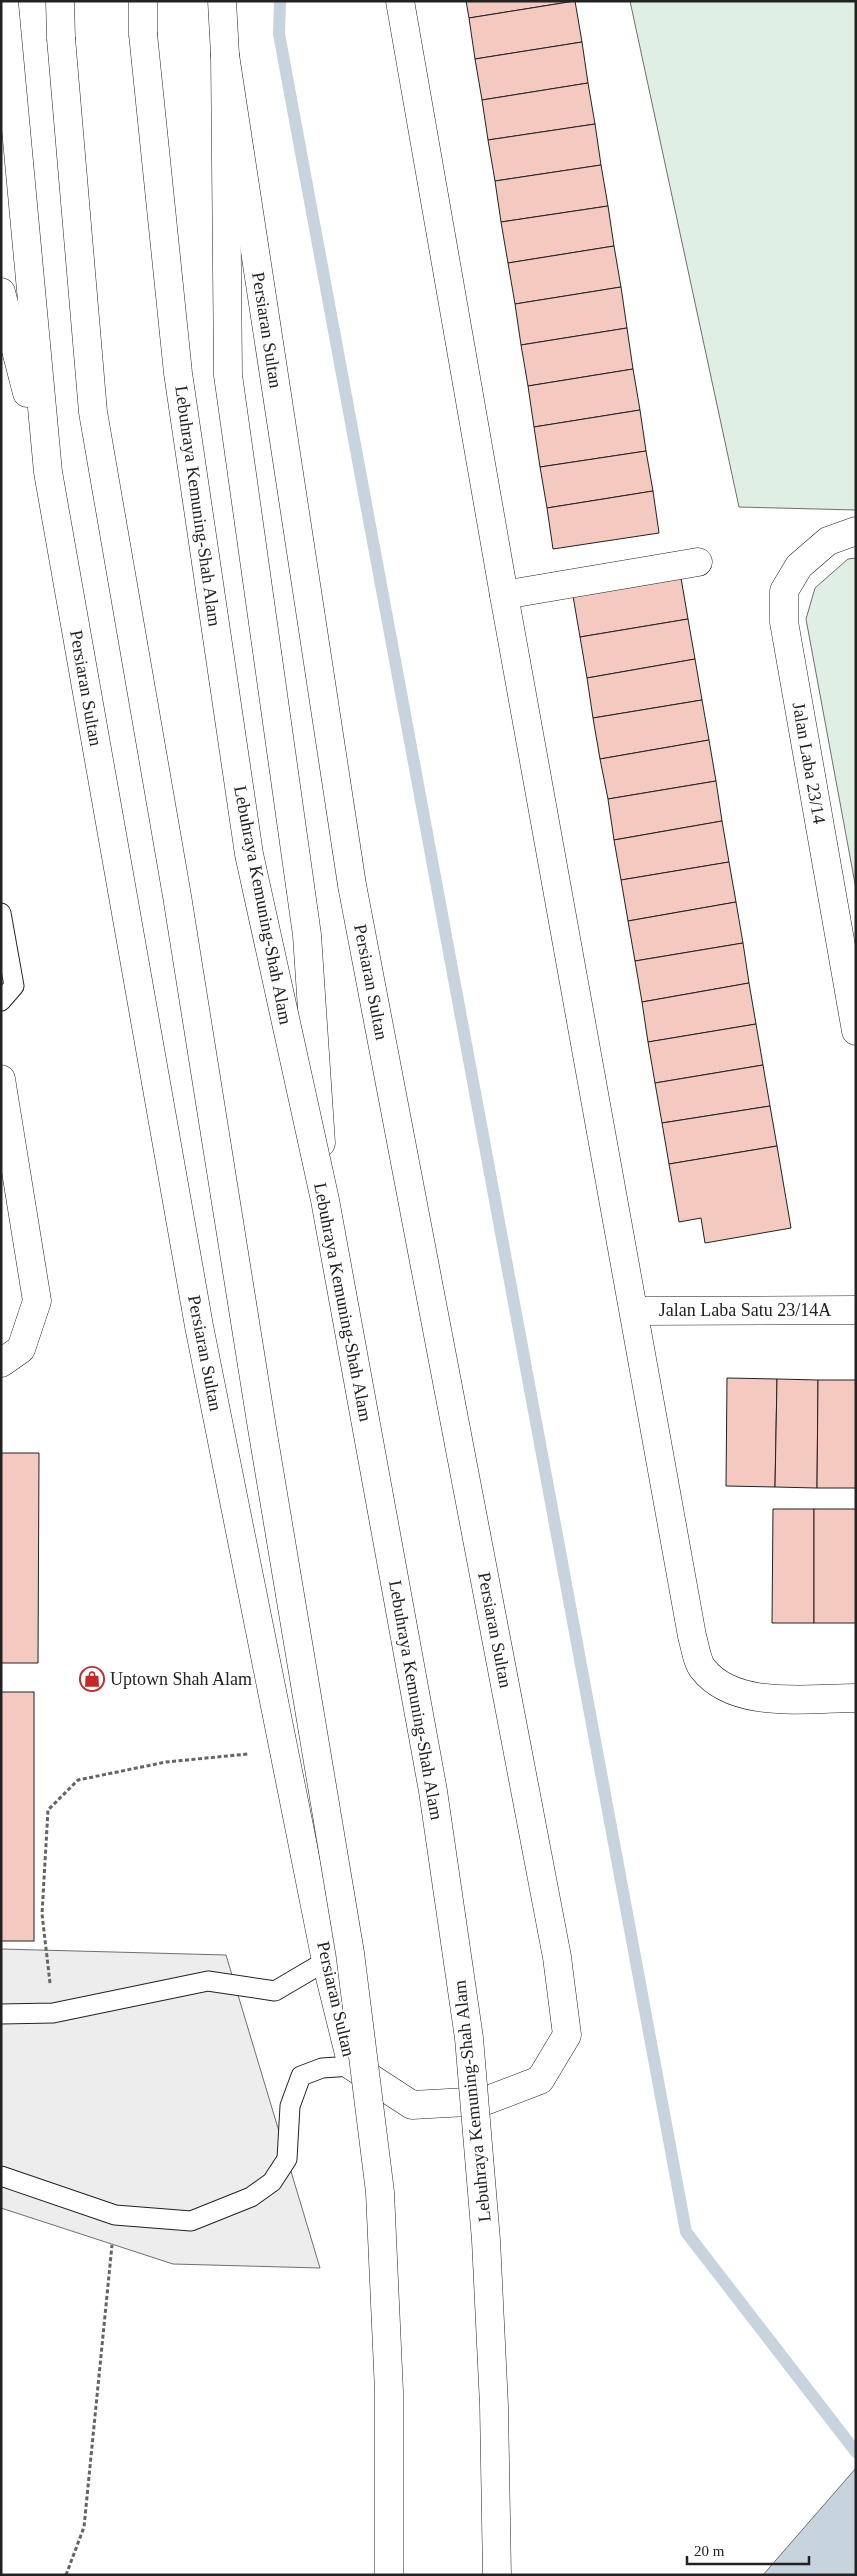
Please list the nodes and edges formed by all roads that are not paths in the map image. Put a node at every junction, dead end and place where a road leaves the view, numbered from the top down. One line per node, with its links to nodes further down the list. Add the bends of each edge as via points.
1 (4, 1): 8 (main road, Persiaran Sultan)
2 (60, 1): 25 (main road, bridge, via 93,412 179,906 352,1972 380,2192 389,2392)
3 (143, 1): 16 (main road, Lebuhraya Kemuning-Shah Alam, bridge, via 143,34 178,372 249,854)
4 (222, 1): 6 (main road, Persiaran Sultan)
5 (400, 1): 11 (main road)
6 (225, 55): 16 (main road, bridge, via 228,374 307,935); 23 (main road, Persiaran Sultan, via 352,885 557,1957 567,2034 540,2080 485,2101 412,2105)
7 (1, 292): 8 (main road)
8 (48, 472): 21 (main road, Persiaran Sultan, via 199,1326)
9 (856, 531): 14 (main road, Jalan Laba 23/14, via 828,541 799,566 784,590 784,622)
10 (698, 562): 11 (main road)
11 (504, 595): 18 (main road)
12 (1, 913): 13 (lane, via 14,986)
13 (1, 1001)
14 (856, 1031)
15 (1, 1079): 19 (main road, via 37,1301 21,1349)
16 (325, 1200): 26 (main road, Lebuhraya Kemuning-Shah Alam, bridge, via 433,1792 468,2038 486,2240 494,2406)
17 (856, 1310): 18 (main road, Jalan Laba Satu 23/14A)
18 (634, 1311): 20 (main road, via 692,1636 701,1668 722,1688 750,1698)
19 (1, 1362)
20 (856, 1698)
21 (326, 1961): 22 (lane, via 275,1991 208,1981 53,2013); 23 (main road, Persiaran Sultan)
22 (1, 2014)
23 (352, 2066): 24 (lane, via 322,2068 301,2076 290,2106 287,2159 272,2182 251,2196 191,2221 115,2215)
24 (1, 2176)
25 (390, 2575)
26 (497, 2575)

